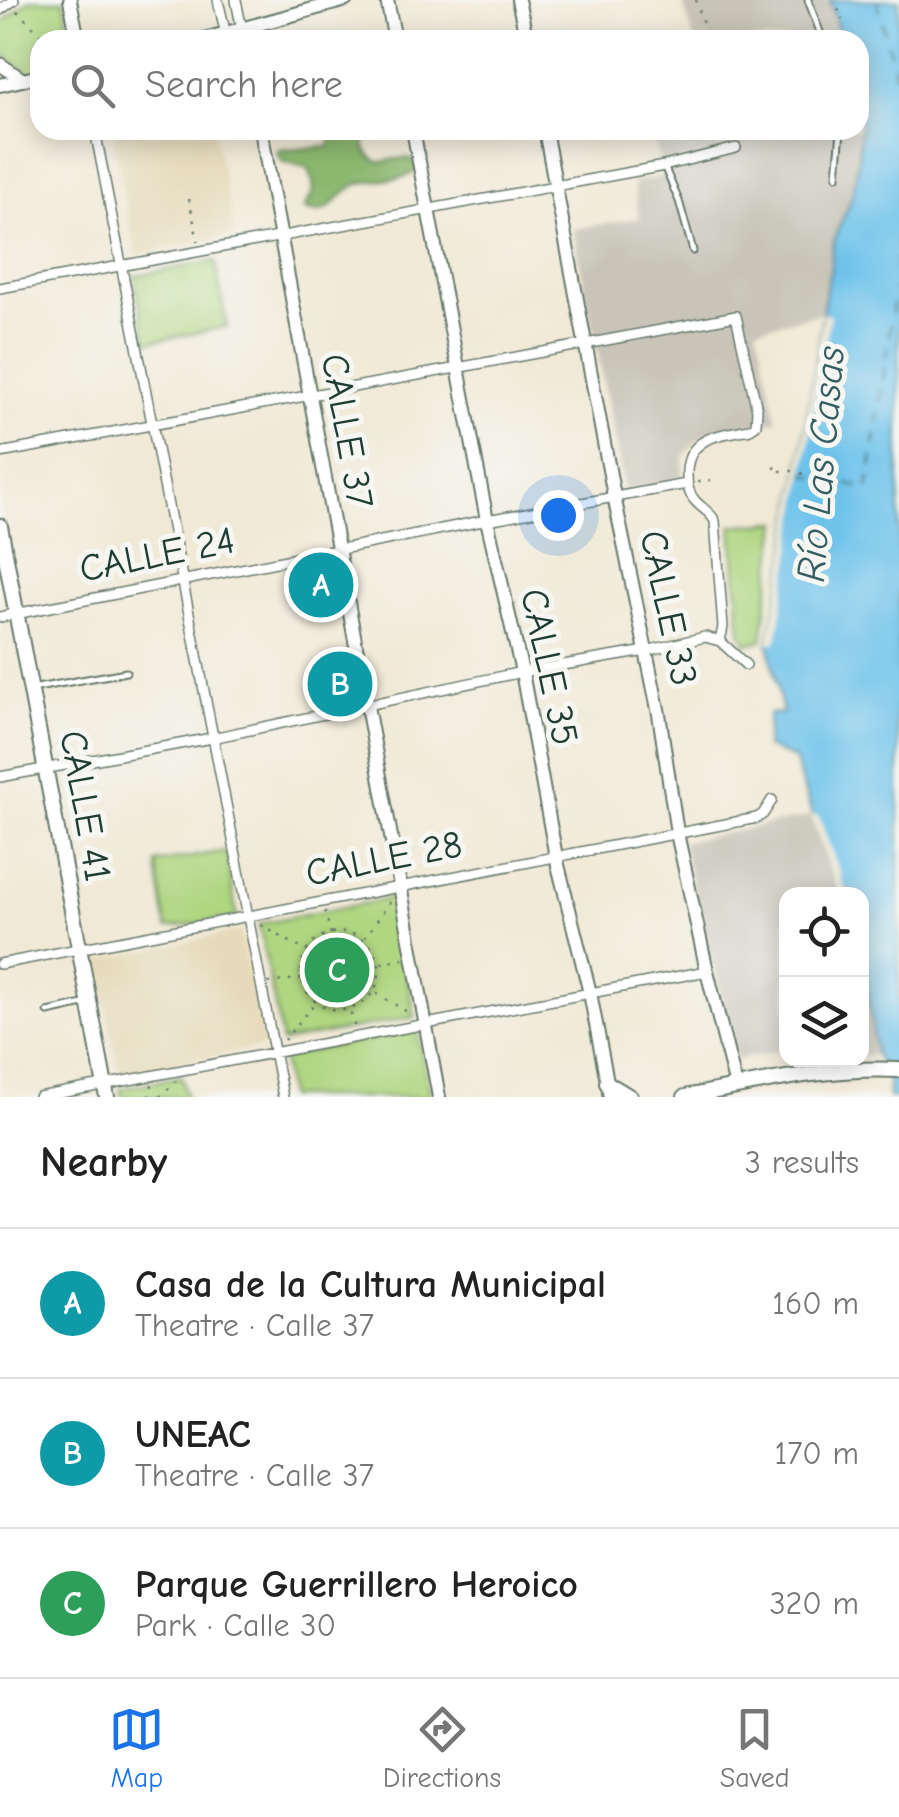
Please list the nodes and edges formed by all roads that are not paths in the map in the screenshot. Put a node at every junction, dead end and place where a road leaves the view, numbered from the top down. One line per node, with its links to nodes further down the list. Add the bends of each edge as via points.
1 (70, 0): 8 (street)
2 (218, 0): 9 (street)
3 (236, 0): 10 (street)
4 (346, 0): 11 (street)
5 (387, 0): 12 (street)
6 (518, 0): 13 (street)
7 (808, 0): 14 (lane)
8 (76, 30)
9 (225, 30)
10 (242, 30)
11 (258, 30)
12 (394, 30)
13 (525, 30)
14 (818, 30)
15 (0, 64): 17 (street)
16 (30, 78): 17 (street)
17 (23, 80): 18 (street)
18 (0, 85)
19 (97, 140): 31 (street)
20 (262, 140): 29 (street, CALLE 37)
21 (415, 140): 28 (street, CALLE 35)
22 (547, 140): 27 (street, CALLE 33)
23 (840, 140): 26 (lane)
24 (736, 148): 25 (street)
25 (664, 166): 27 (street); 30 (lane)
26 (838, 176)
27 (555, 186): 28 (street); 33 (street, CALLE 33)
28 (426, 210): 29 (street); 34 (street, CALLE 35)
29 (280, 237): 31 (street); 35 (street, CALLE 37)
30 (693, 251)
31 (121, 266): 32 (street); 36 (street)
32 (0, 288)
33 (587, 344): 34 (street); 38 (street, via 736,316 758,418 750,429 697,446 689,456); 39 (street, CALLE 33)
34 (459, 369): 35 (street); 40 (street, CALLE 35)
35 (310, 395): 36 (street); 42 (street, CALLE 37)
36 (152, 425): 37 (street); 43 (street)
37 (0, 453)
38 (688, 484): 39 (street, CALLE 24); 46 (street, via 714,521)
39 (614, 496): 40 (street, CALLE 24); 47 (street, CALLE 33)
40 (488, 520): 42 (street, CALLE 24); 50 (street, CALLE 35)
41 (0, 526): 44 (main road, CALLE 41)
42 (338, 550): 43 (street, CALLE 24); 52 (street, CALLE 37)
43 (182, 582): 44 (street, CALLE 24); 53 (street)
44 (16, 614): 45 (street, CALLE 24); 51 (main road, CALLE 41)
45 (0, 617)
46 (720, 640): 47 (street, via 704,637); 48 (street)
47 (646, 651): 50 (street); 57 (street, CALLE 33)
48 (746, 665)
49 (126, 672): 51 (lane)
50 (522, 672): 52 (street); 58 (street, CALLE 35)
51 (31, 689): 54 (main road, CALLE 41)
52 (367, 706): 53 (street); 59 (street, CALLE 37)
53 (212, 738): 54 (street); 60 (street)
54 (44, 768): 55 (street); 61 (main road, CALLE 41)
55 (0, 777)
56 (772, 800): 57 (street, CALLE 28, via 756,818)
57 (677, 834): 58 (street, CALLE 28); 63 (street, CALLE 33)
58 (556, 857): 59 (street, CALLE 28); 64 (street, CALLE 35)
59 (400, 887): 60 (street, CALLE 28); 67 (street, CALLE 37)
60 (246, 916): 61 (street, CALLE 28); 68 (street)
61 (78, 948): 62 (street, CALLE 28); 65 (main road, CALLE 41)
62 (0, 964)
63 (707, 971): 64 (street); 72 (street, CALLE 33)
64 (590, 993): 67 (street); 71 (street, CALLE 35)
65 (88, 1004): 66 (lane); 70 (main road, CALLE 41)
66 (48, 1012)
67 (425, 1023): 68 (street); 75 (street, CALLE 37)
68 (274, 1052): 70 (street); 74 (street)
69 (899, 1070): 72 (main road, via 802,1076)
70 (106, 1090): 73 (street)
71 (609, 1090): 76 (main road)
72 (737, 1092): 77 (main road)
73 (39, 1097)
74 (283, 1097)
75 (439, 1097)
76 (630, 1097)
77 (684, 1097)

